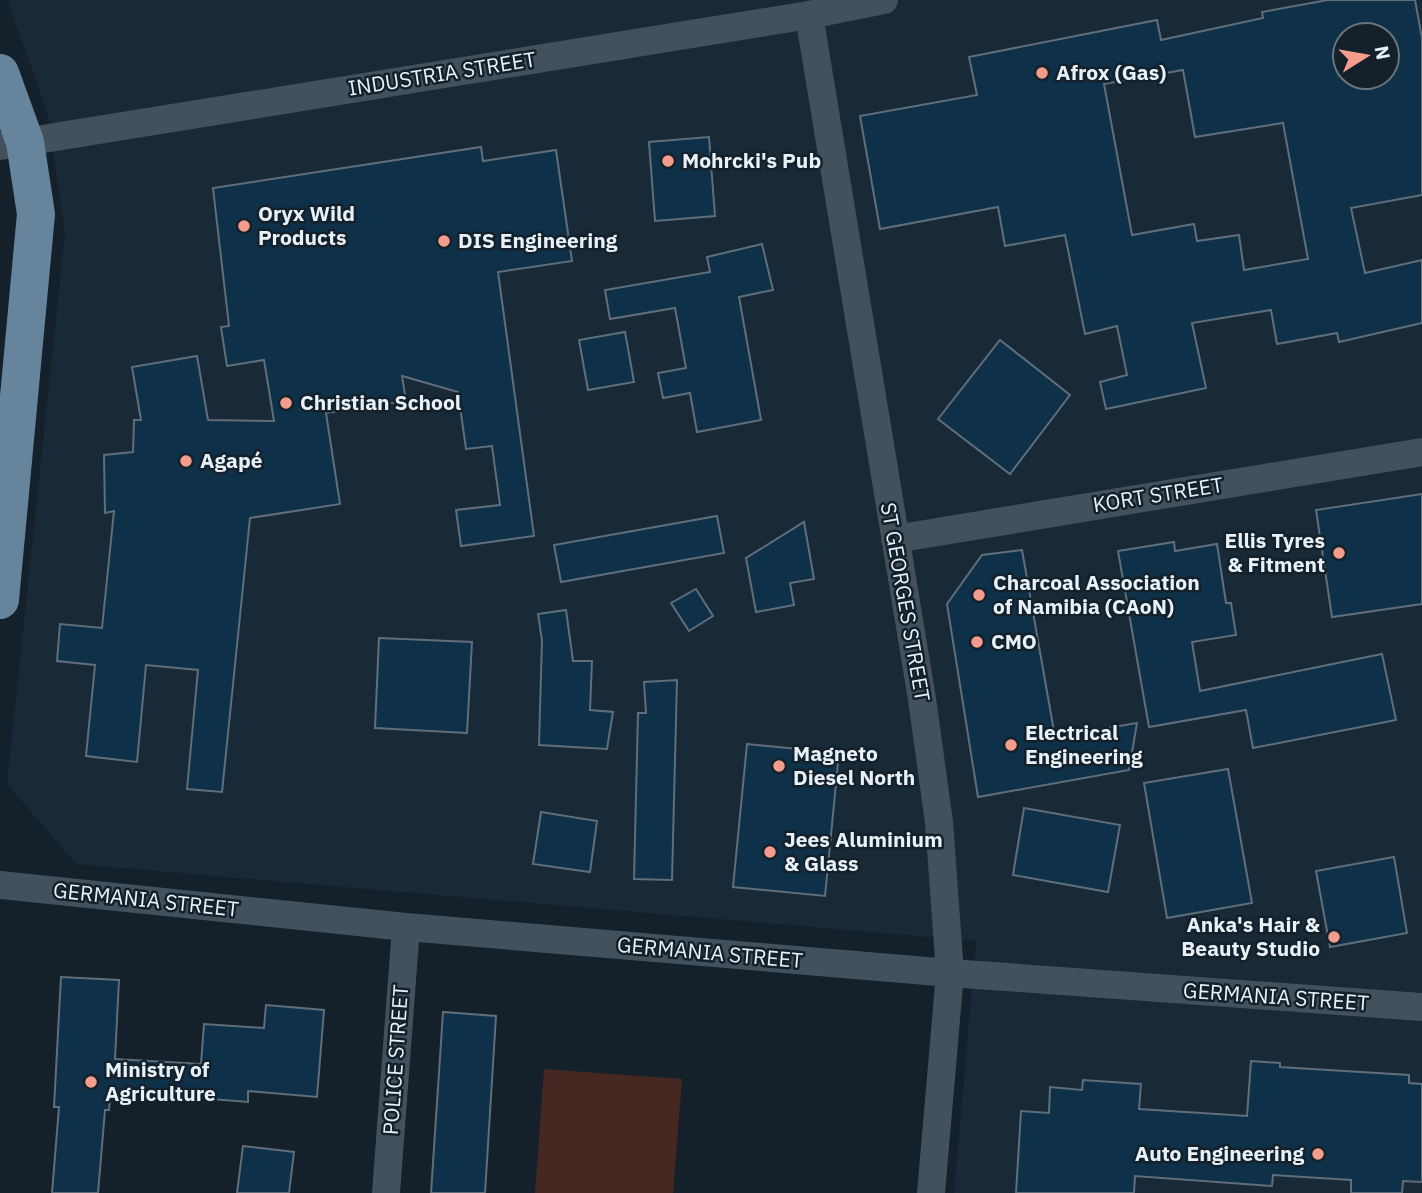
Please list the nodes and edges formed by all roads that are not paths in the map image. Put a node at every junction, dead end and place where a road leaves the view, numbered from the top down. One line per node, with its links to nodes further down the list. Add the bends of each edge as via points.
1 (884, 0): 2 (street, INDUSTRIA STREET)
2 (809, 15): 4 (street, INDUSTRIA STREET); 6 (street, ST GEORGES STREET)
3 (0, 73): 4 (main road)
4 (13, 144): 7 (main road, via 36,214)
5 (1422, 452): 6 (street, KORT STREET)
6 (895, 539): 10 (street, ST GEORGES STREET, via 939,822)
7 (0, 600)
8 (0, 885): 9 (street, GERMANIA STREET)
9 (406, 928): 10 (street, GERMANIA STREET); 12 (street, POLICE STREET)
10 (950, 973): 11 (street, GERMANIA STREET); 13 (street, ST GEORGES STREET)
11 (1422, 1007)
12 (386, 1193)
13 (931, 1193)

